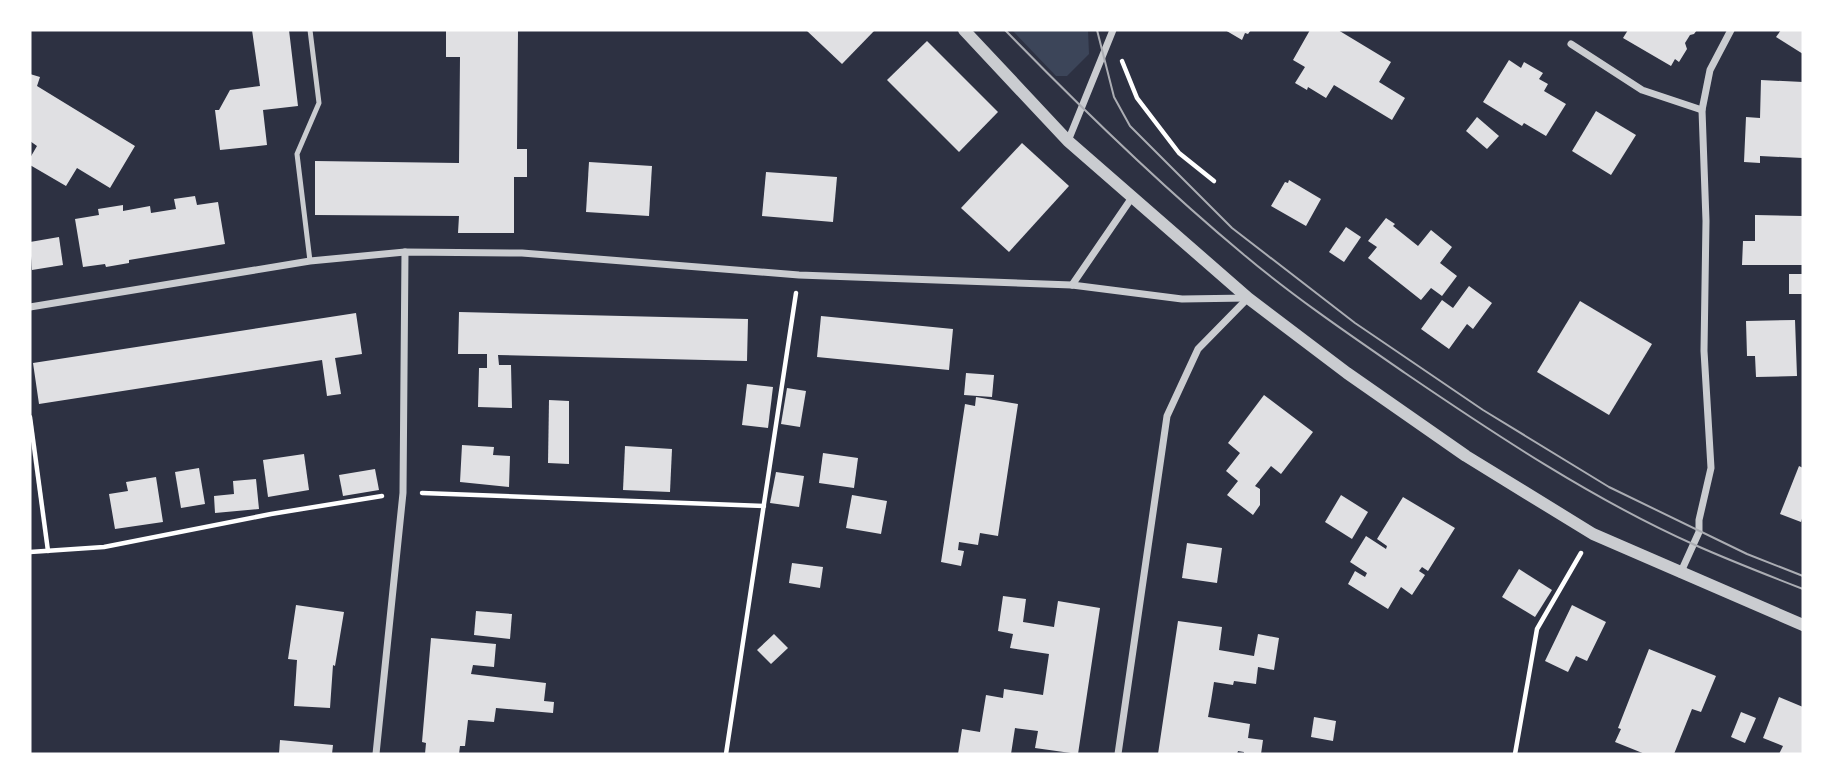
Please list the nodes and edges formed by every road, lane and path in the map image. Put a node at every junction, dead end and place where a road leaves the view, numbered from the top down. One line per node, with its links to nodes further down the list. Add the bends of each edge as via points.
1 (310, 30): 11 (lane, via 319,103 297,154)
2 (964, 30): 7 (street)
3 (1731, 30): 6 (street, via 1710,71)
4 (1112, 32): 7 (street); 8 (path, via 1137,98 1179,153)
5 (1571, 44): 6 (street, via 1642,90)
6 (1702, 110): 19 (street, via 1704,351 1711,468 1699,532)
7 (1068, 141): 9 (street)
8 (1214, 181)
9 (1133, 196): 13 (street); 14 (street)
10 (405, 252): 11 (street); 12 (street, via 522,253); 21 (street, via 403,493)
11 (310, 261): 15 (street)
12 (799, 275): 13 (street); 22 (path)
13 (1072, 285): 14 (street, via 1182,299)
14 (1248, 298): 17 (street, via 1466,456); 23 (street, via 1198,349 1167,416)
15 (30, 307)
16 (30, 417): 18 (path)
17 (1592, 534): 19 (street); 24 (path, via 1537,629)
18 (48, 551)
19 (1680, 574): 20 (street)
20 (1803, 625)
21 (376, 754)
22 (726, 754)
23 (1118, 754)
24 (1515, 754)

